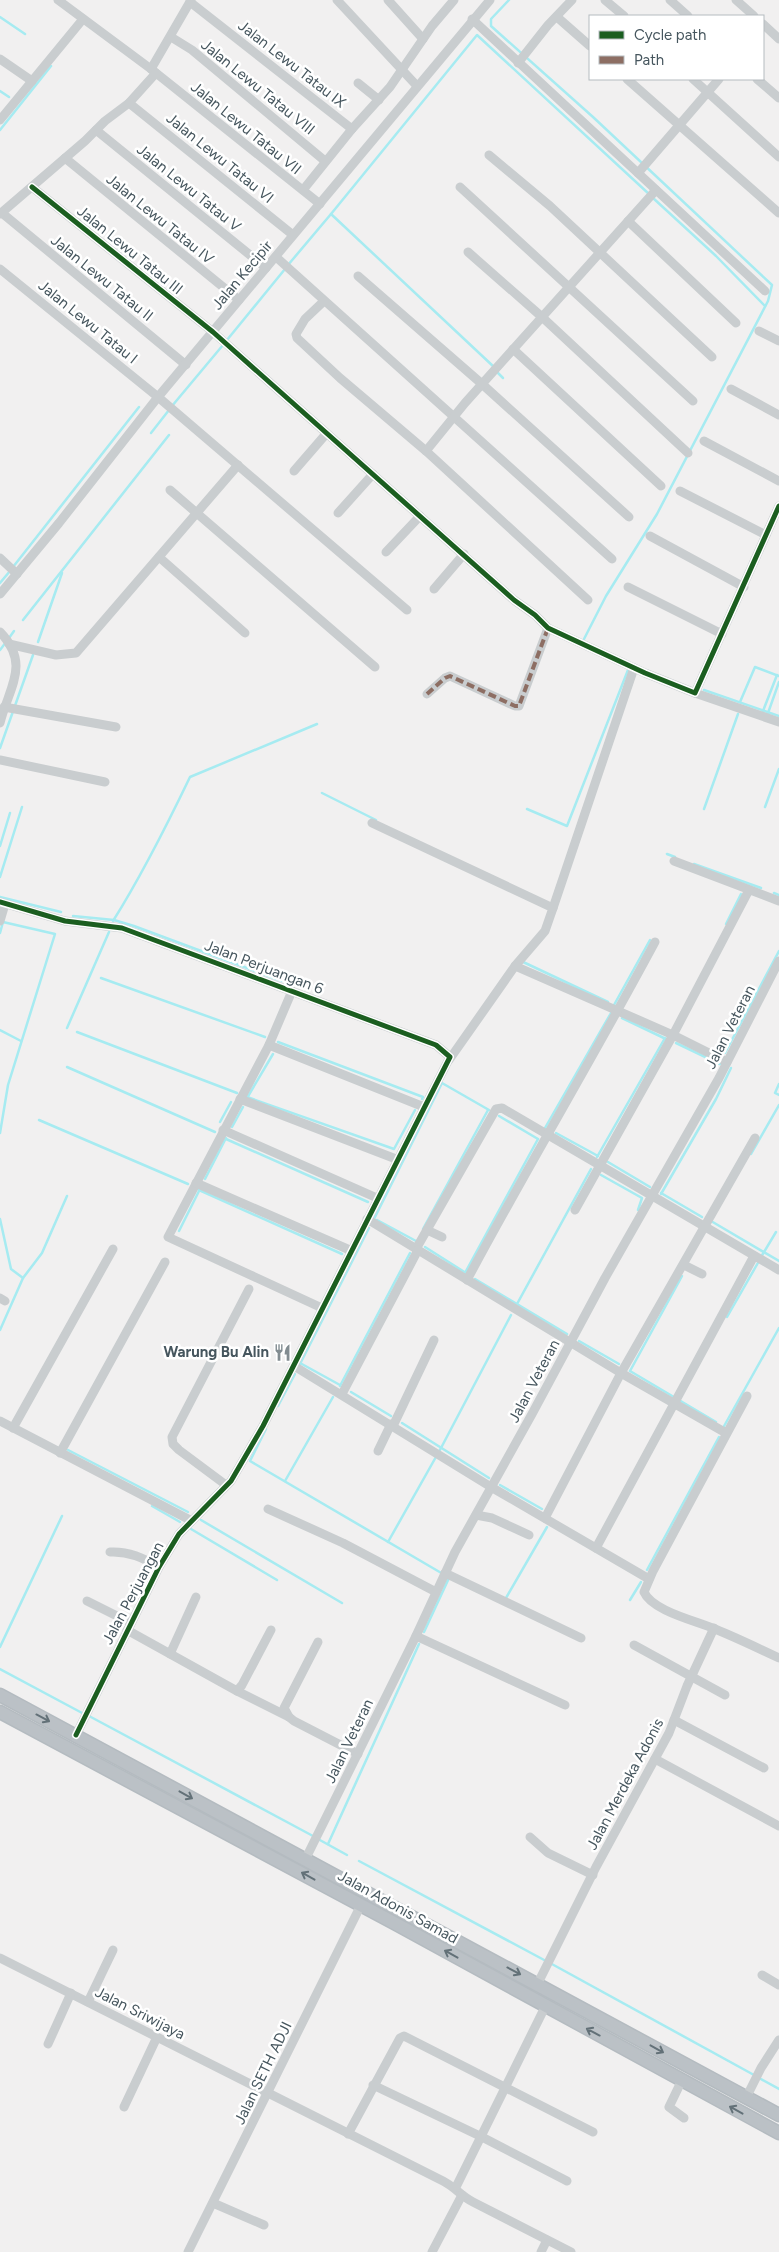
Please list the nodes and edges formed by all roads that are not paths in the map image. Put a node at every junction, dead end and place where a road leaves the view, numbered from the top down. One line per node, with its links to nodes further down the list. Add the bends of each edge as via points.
1 (58, 0): 15 (street, Jalan Lewu Tatau VII)
2 (337, 0): 25 (street)
3 (388, 0): 19 (street)
4 (490, 0): 16 (street, Jalan Kecipir)
5 (572, 0): 14 (street)
6 (605, 0): 11 (street)
7 (670, 0): 12 (street)
8 (736, 0): 13 (street)
9 (191, 1): 18 (street); 39 (street, Jalan Lewu Tatau IX)
10 (447, 2): 19 (street)
11 (623, 15)
12 (687, 15)
13 (753, 15)
14 (557, 17): 21 (street); 23 (street)
15 (83, 19): 24 (street, Jalan Lewu Tatau VII); 30 (street)
16 (472, 19): 23 (street); 32 (street, Jalan Kecipir)
17 (764, 25): 20 (street)
18 (171, 37): 24 (street); 44 (street, Jalan Lewu Tatau VIII, via 192,50)
19 (423, 38): 25 (street)
20 (779, 39)
21 (589, 45)
22 (0, 59): 30 (street)
23 (520, 61): 45 (street)
24 (154, 71): 36 (street); 48 (street, Jalan Lewu Tatau VII)
25 (402, 71): 32 (street); 35 (street)
26 (628, 80): 38 (street)
27 (694, 80): 33 (street)
28 (718, 80): 33 (street)
29 (758, 80): 34 (street)
30 (32, 82): 37 (street)
31 (358, 83): 35 (street)
32 (417, 86): 50 (street, Jalan Kecipir)
33 (707, 91): 38 (street); 42 (street)
34 (779, 98)
35 (379, 100): 39 (street)
36 (129, 103): 40 (street); 54 (street, Jalan Lewu Tatau VI)
37 (0, 120)
38 (679, 124): 45 (street); 52 (street)
39 (352, 129): 44 (street)
40 (96, 130): 43 (street); 58 (street, Jalan Lewu Tatau V)
41 (489, 155): 56 (street)
42 (779, 157)
43 (65, 158): 46 (street); 63 (street, Jalan Lewu Tatau IV)
44 (325, 161): 48 (street)
45 (640, 170): 49 (street)
46 (32, 187): 51 (street); 68 (street, Jalan Lewu Tatau III)
47 (460, 187): 61 (street)
48 (303, 190): 50 (street, Jalan Lewu Tatau VII)
49 (651, 194): 53 (street); 62 (street)
50 (320, 204): 54 (street, Jalan Kecipir)
51 (1, 213): 72 (street, Jalan Lewu Tatau II)
52 (779, 213)
53 (628, 221): 56 (street); 66 (street)
54 (293, 235): 57 (street, Jalan Kecipir)
55 (468, 252): 65 (street)
56 (599, 253): 61 (street); 71 (street)
57 (282, 262): 58 (street, Jalan Kecipir); 64 (street)
58 (266, 268): 63 (street, Jalan Kecipir)
59 (0, 270): 75 (street, Jalan Lewu Tatau I)
60 (358, 276): 73 (street)
61 (569, 286): 65 (street); 76 (street)
62 (765, 291)
63 (239, 300): 68 (street, Jalan Kecipir)
64 (324, 301): 78 (street); 81 (street, via 305,320 296,334 298,338)
65 (542, 317): 70 (street); 82 (street)
66 (736, 323)
67 (759, 331): 69 (street)
68 (212, 332): 72 (street, Jalan Kecipir); 79 (street, Jalan Lewu Tatau III)
69 (779, 341)
70 (514, 349): 73 (street); 87 (street)
71 (712, 357)
72 (186, 365): 75 (street, Jalan Kecipir)
73 (482, 384): 78 (street); 94 (street)
74 (732, 389): 77 (street)
75 (158, 396): 83 (street, Jalan Lewu Tatau I); 101 (street, Jalan Kecipir)
76 (693, 402)
77 (779, 415)
78 (454, 416): 81 (street); 100 (street)
79 (326, 434): 84 (street); 85 (street, Jalan Lewu Tatau III)
80 (704, 441): 86 (street)
81 (426, 451): 106 (street)
82 (688, 454)
83 (238, 465): 91 (street); 107 (street, Jalan Lewu Tatau I)
84 (294, 471)
85 (373, 474): 92 (street); 93 (street, Jalan Lewu Tatau III)
86 (779, 481)
87 (661, 486)
88 (170, 490): 91 (street)
89 (680, 491): 95 (street)
90 (779, 506): 95 (street)
91 (197, 513): 99 (street); 113 (street)
92 (338, 513)
93 (420, 516): 97 (street); 98 (street, Jalan Lewu Tatau III)
94 (629, 517)
95 (766, 535): 103 (street)
96 (650, 536): 103 (street)
97 (386, 552)
98 (464, 554): 104 (street); 108 (street, Jalan Lewu Tatau III)
99 (159, 557): 110 (street); 112 (street, via 76,653 56,655)
100 (612, 559)
101 (9, 567): 105 (street, Jalan Kecipir)
102 (628, 587): 111 (street)
103 (744, 587): 111 (street)
104 (434, 589)
105 (0, 594)
106 (588, 600)
107 (407, 610)
108 (548, 628): 114 (street, Jalan Lewu Tatau III); 116 (street, via 519,706 450,676)
109 (0, 632): 112 (street)
110 (245, 633)
111 (722, 634): 115 (street)
112 (9, 644): 117 (street, via 16,655 17,672)
113 (375, 667)
114 (634, 668): 115 (street, Jalan Lewu Tatau III); 128 (street, Jalan Perjuangan)
115 (695, 693): 118 (street, Jalan Lewu Tatau III)
116 (427, 694)
117 (4, 707): 119 (street); 120 (street)
118 (779, 722)
119 (0, 723)
120 (116, 727)
121 (0, 760): 122 (street)
122 (105, 782)
123 (372, 823): 128 (street)
124 (674, 861): 125 (street)
125 (749, 890): 126 (street); 135 (street)
126 (779, 901)
127 (3, 903): 129 (street); 133 (street, Jalan Perjuangan 6, via 66,921 122,928)
128 (553, 908): 132 (street, Jalan Perjuangan, via 545,931)
129 (0, 921)
130 (655, 942): 134 (street)
131 (779, 961): 138 (street, Jalan Veteran)
132 (515, 966): 134 (street); 137 (street, Jalan Perjuangan)
133 (292, 990): 136 (street); 137 (street, Jalan Perjuangan 6, via 436,1045)
134 (618, 1011): 135 (street); 142 (street)
135 (673, 1035): 138 (street); 145 (street)
136 (269, 1045): 139 (street); 140 (street)
137 (449, 1057): 140 (street, Jalan Perjuangan)
138 (727, 1062): 147 (street, Jalan Veteran)
139 (240, 1099): 141 (street); 144 (street)
140 (424, 1107): 144 (street, Jalan Perjuangan)
141 (223, 1130): 146 (street); 148 (street)
142 (547, 1136): 145 (street); 152 (street, via 502,1108 496,1109); 162 (street)
143 (755, 1138): 151 (street)
144 (396, 1159): 148 (street, Jalan Perjuangan)
145 (598, 1166): 147 (street); 149 (street)
146 (196, 1182): 156 (street); 164 (street, via 168,1237)
147 (652, 1196): 151 (street); 166 (street, Jalan Veteran)
148 (377, 1198): 150 (street, Jalan Perjuangan)
149 (575, 1210)
150 (367, 1219): 155 (street); 156 (street, Jalan Perjuangan)
151 (705, 1226): 157 (street); 159 (street)
152 (427, 1230): 153 (street); 155 (street)
153 (442, 1237)
154 (112, 1249): 174 (street)
155 (417, 1250): 162 (street); 169 (street)
156 (352, 1251): 164 (street, Jalan Perjuangan)
157 (754, 1256): 160 (street); 171 (street)
158 (165, 1262): 177 (street)
159 (684, 1265): 161 (street); 168 (street)
160 (779, 1270)
161 (702, 1274)
162 (467, 1280): 166 (street)
163 (249, 1289): 178 (street, via 172,1437 179,1450)
164 (322, 1308): 167 (street, Jalan Perjuangan)
165 (434, 1340): 173 (street)
166 (570, 1342): 168 (street); 179 (street, Jalan Veteran)
167 (294, 1366): 169 (street); 178 (street, Jalan Perjuangan, via 263,1426)
168 (621, 1374): 171 (street); 182 (street)
169 (342, 1394): 173 (street)
170 (747, 1396): 175 (street)
171 (674, 1404): 175 (street); 185 (street)
172 (0, 1422): 174 (street)
173 (392, 1425): 176 (street); 179 (street)
174 (13, 1428): 177 (street)
175 (726, 1434): 189 (street)
176 (378, 1451)
177 (60, 1453): 183 (street)
178 (226, 1485): 183 (street, Jalan Perjuangan)
179 (491, 1487): 181 (street, Jalan Veteran); 182 (street)
180 (268, 1509): 190 (street, via 343,1543)
181 (476, 1515): 184 (street, via 492,1518); 188 (street, Jalan Veteran)
182 (545, 1518): 185 (street)
183 (190, 1520): 187 (street, Jalan Perjuangan)
184 (529, 1535)
185 (596, 1548): 189 (street)
186 (110, 1552): 187 (street, via 124,1551)
187 (159, 1567): 193 (street, Jalan Perjuangan)
188 (445, 1574): 190 (street, Jalan Veteran); 197 (street)
189 (650, 1579): 194 (street, via 644,1592 648,1597 675,1615)
190 (436, 1592): 196 (street, Jalan Veteran)
191 (196, 1597): 200 (street)
192 (87, 1601): 193 (street)
193 (129, 1627): 200 (street); 210 (street, Jalan Perjuangan)
194 (714, 1628): 201 (street); 202 (street, Jalan Merdeka Adonis)
195 (270, 1630): 203 (street)
196 (416, 1636): 206 (street); 211 (street, Jalan Veteran)
197 (581, 1638)
198 (318, 1642): 208 (street, via 284,1708)
199 (634, 1645): 202 (street)
200 (170, 1654): 203 (street)
201 (779, 1658)
202 (691, 1677): 205 (street); 209 (street, Jalan Merdeka Adonis)
203 (237, 1690): 208 (street)
204 (0, 1695): 210 (highway, one-way to 210)
205 (725, 1695)
206 (565, 1705)
207 (0, 1712): 216 (highway, Jalan Adonis Samad)
208 (289, 1717): 211 (street)
209 (674, 1720): 212 (street, Jalan Merdeka Adonis); 213 (street)
210 (76, 1735): 216 (highway, one-way to 216)
211 (358, 1754): 217 (street, Jalan Veteran)
212 (655, 1759): 214 (street); 218 (street, Jalan Merdeka Adonis)
213 (764, 1768)
214 (779, 1826)
215 (530, 1836): 218 (street, via 548,1853)
216 (255, 1840): 217 (highway); 219 (highway, Jalan Adonis Samad, one-way to 216)
217 (306, 1858): 221 (highway)
218 (593, 1876): 225 (street, Jalan Merdeka Adonis)
219 (362, 1905): 223 (highway, Jalan Adonis Samad, one-way to 219); 236 (street, Jalan SETH ADJI)
220 (113, 1950): 228 (street)
221 (479, 1952): 223 (highway); 225 (highway, one-way to 225)
222 (0, 1958): 227 (street, Jalan Sriwijaya)
223 (472, 1965): 229 (highway, Jalan Adonis Samad)
224 (762, 1975): 226 (street)
225 (538, 1983): 237 (highway, one-way to 237)
226 (779, 1985)
227 (71, 1993): 228 (street, Jalan Sriwijaya); 232 (street)
228 (88, 2002): 230 (street, Jalan Sriwijaya)
229 (545, 2007): 233 (highway, Jalan Adonis Samad, one-way to 229); 235 (street)
230 (157, 2037): 236 (street, Jalan Sriwijaya); 238 (street)
231 (779, 2040): 237 (street)
232 (48, 2044)
233 (682, 2080): 240 (street, via 669,2107); 242 (highway, Jalan Adonis Samad, one-way to 233)
234 (373, 2085): 235 (street, via 404,2036); 243 (street); 244 (street)
235 (506, 2087): 241 (street); 244 (street)
236 (268, 2092): 243 (street, Jalan Sriwijaya); 248 (street, Jalan SETH ADJI)
237 (749, 2092): 239 (highway)
238 (124, 2107)
239 (779, 2116)
240 (684, 2118)
241 (593, 2132)
242 (779, 2133)
243 (348, 2134): 246 (street, Jalan Sriwijaya)
244 (482, 2137): 245 (street); 246 (street)
245 (568, 2181)
246 (456, 2187): 247 (street)
247 (462, 2195): 250 (street); 252 (street)
248 (213, 2203): 249 (street); 251 (street, Jalan SETH ADJI)
249 (264, 2225)
250 (547, 2240): 253 (street); 254 (street)
251 (188, 2252)
252 (432, 2252)
253 (541, 2252)
254 (571, 2252)

